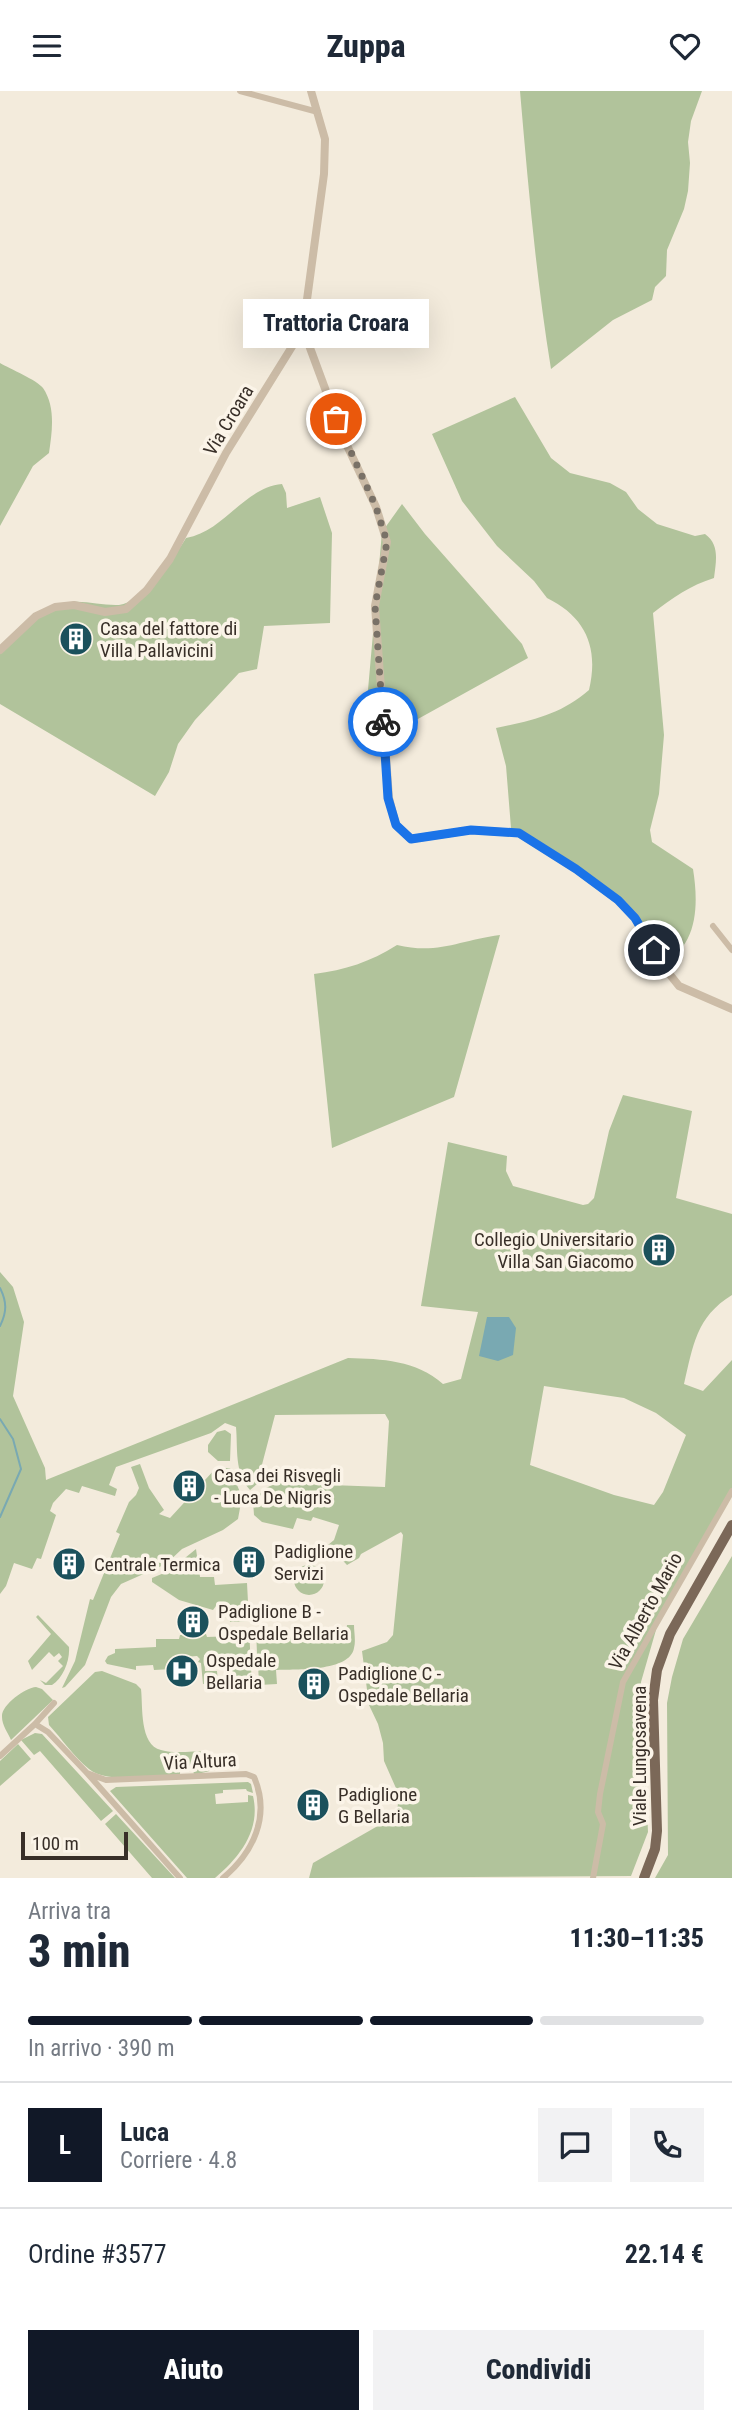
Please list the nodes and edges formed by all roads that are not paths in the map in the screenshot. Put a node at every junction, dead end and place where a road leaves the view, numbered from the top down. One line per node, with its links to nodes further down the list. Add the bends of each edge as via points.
1 (240, 91): 3 (street)
2 (311, 91): 3 (street, Via Croara)
3 (318, 112): 4 (street, Via Croara, via 325,139 324,174)
4 (303, 329): 5 (street, Via Croara, via 226,453 170,559 147,590 126,608 105,612 74,604 55,607 36,616); 8 (street, via 387,542 375,606 388,798 396,825 411,839 471,830 519,833 618,900 680,986)
5 (0, 650)
6 (713, 926): 7 (street)
7 (732, 950)
8 (732, 1009)
9 (732, 1490): 19 (street, Via Alberto Mario, via 623,1682 600,1794 598,1812 603,1824)
10 (732, 1525): 20 (main road, Viale Lungosavena, via 659,1660 653,1700 657,1831)
11 (54, 1703): 12 (street)
12 (35, 1724): 13 (street); 14 (street)
13 (0, 1756)
14 (87, 1773): 15 (street, Via Altura); 16 (street)
15 (117, 1780): 16 (street); 18 (street, Via Altura, via 254,1777 261,1814 257,1835)
16 (105, 1794): 17 (street)
17 (180, 1878)
18 (223, 1878)
19 (593, 1878)
20 (644, 1878)

